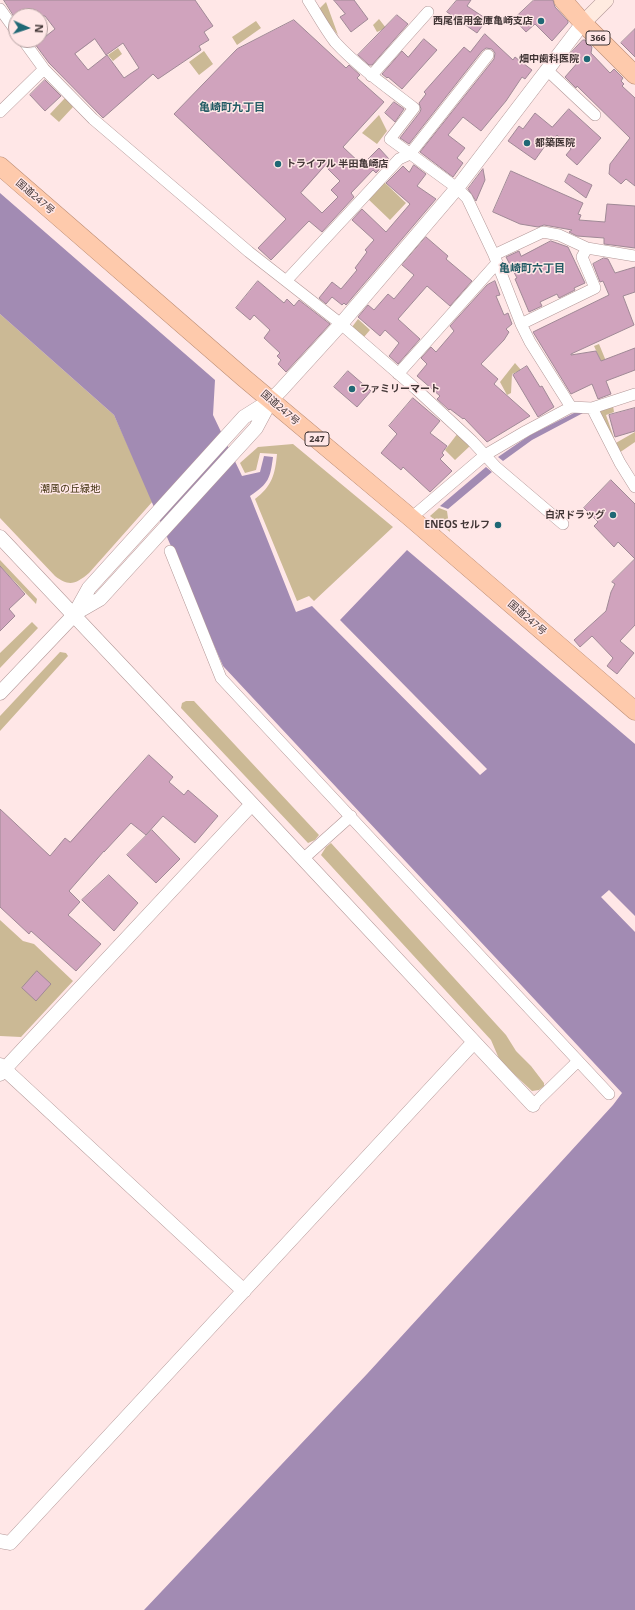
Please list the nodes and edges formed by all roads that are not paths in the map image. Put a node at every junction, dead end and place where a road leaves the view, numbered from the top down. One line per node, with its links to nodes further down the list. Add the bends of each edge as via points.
1 (308, 0): 13 (street, via 335,41)
2 (562, 0): 7 (highway, 366)
3 (606, 0): 7 (main road)
4 (0, 9): 6 (street)
5 (428, 12): 13 (street)
6 (8, 20)
7 (582, 23): 11 (street); 12 (highway, 366)
8 (28, 48): 10 (street)
9 (488, 56): 16 (street)
10 (44, 69): 14 (street); 22 (street, via 93,119)
11 (547, 70): 15 (street); 18 (street)
12 (635, 75)
13 (371, 76): 16 (street, via 414,108 390,139)
14 (0, 112)
15 (595, 115)
16 (410, 154): 18 (street); 22 (street, via 398,159)
17 (0, 166): 27 (highway, 国道247号 / 247)
18 (458, 188): 21 (street, via 467,198); 23 (street)
19 (586, 248): 20 (street); 21 (street, via 559,235 543,232); 24 (street, via 582,256 595,288)
20 (635, 256)
21 (496, 259): 24 (street); 25 (street)
22 (286, 281): 23 (street)
23 (340, 324): 25 (street); 27 (street)
24 (521, 324): 28 (street)
25 (398, 374): 30 (street)
26 (635, 394): 29 (street)
27 (271, 400): 32 (highway, 国道247号 / 247); 36 (street, via 250,435 100,599); 36 (street, via 244,416 89,588)
28 (571, 407): 29 (street); 30 (street, via 497,447)
29 (592, 408): 31 (street)
30 (490, 460): 32 (street); 33 (street)
31 (635, 487)
32 (411, 518): 38 (highway, 国道247号 / 247)
33 (563, 524)
34 (0, 537): 36 (street)
35 (170, 551): 40 (street, via 221,678)
36 (74, 615): 37 (street); 39 (street)
37 (0, 693)
38 (635, 711)
39 (252, 804): 41 (street); 44 (street)
40 (351, 816): 41 (street); 43 (street)
41 (303, 858): 42 (street)
42 (474, 1042): 46 (street); 47 (street)
43 (578, 1061): 45 (street); 46 (street)
44 (2, 1069): 47 (street)
45 (609, 1094)
46 (533, 1105)
47 (244, 1291): 48 (street, via 10,1543)
48 (0, 1541)

